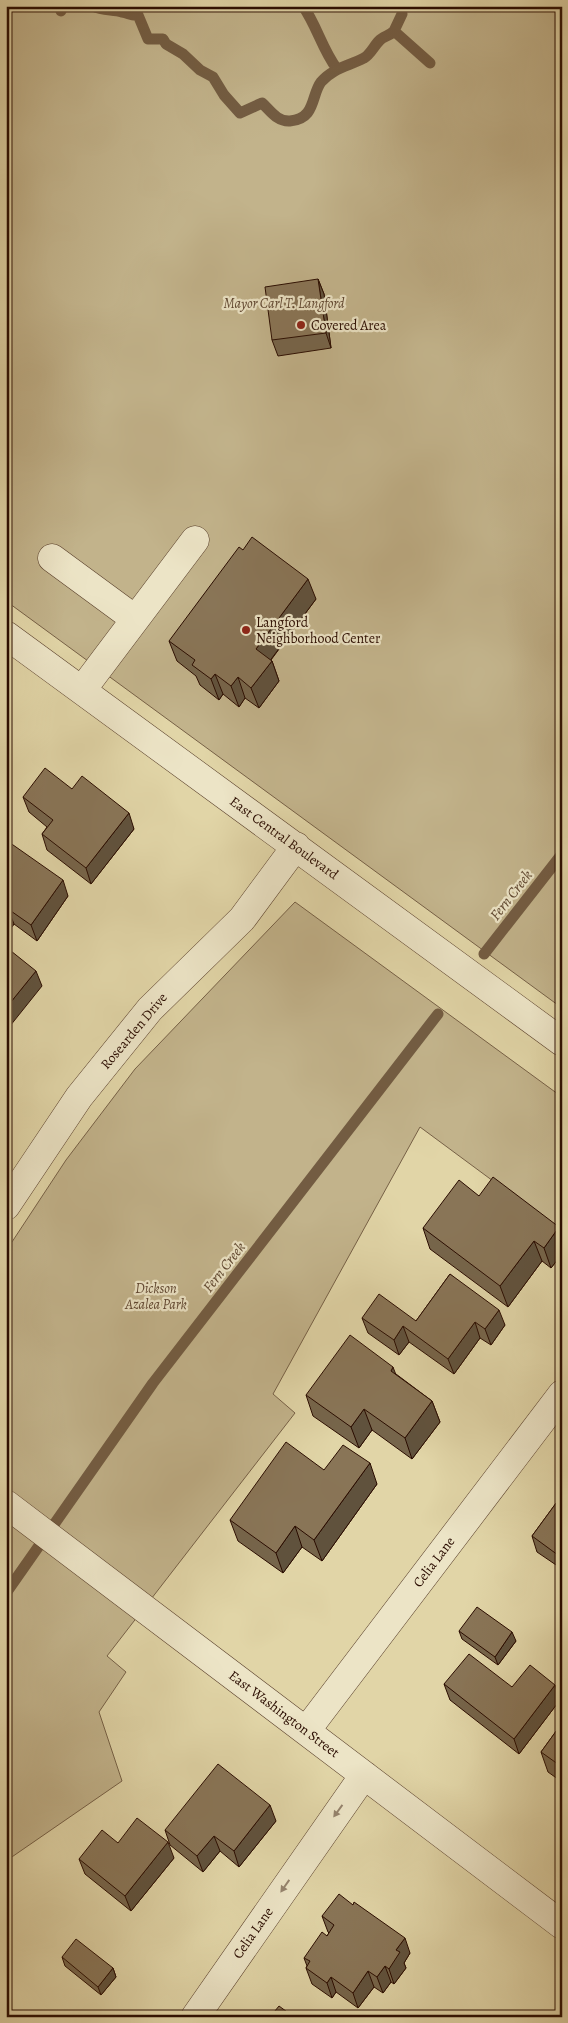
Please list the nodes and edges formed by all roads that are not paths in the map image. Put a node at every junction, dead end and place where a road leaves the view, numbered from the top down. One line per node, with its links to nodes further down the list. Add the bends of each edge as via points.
1 (195, 540): 3 (street)
2 (52, 558): 3 (street)
3 (135, 619): 5 (street)
4 (6, 635): 5 (street, East Central Boulevard)
5 (82, 690): 6 (street, East Central Boulevard)
6 (296, 846): 7 (street, East Central Boulevard); 8 (street, Rosearden Drive, via 242,919 144,1016 79,1097)
7 (562, 1042)
8 (6, 1206)
9 (562, 1394): 11 (street, Celia Lane)
10 (6, 1504): 11 (street, East Washington Street)
11 (306, 1731): 12 (street, East Washington Street)
12 (364, 1775): 13 (street, East Washington Street); 14 (street, Celia Lane, one-way to 14)
13 (562, 1925)
14 (195, 2017)

